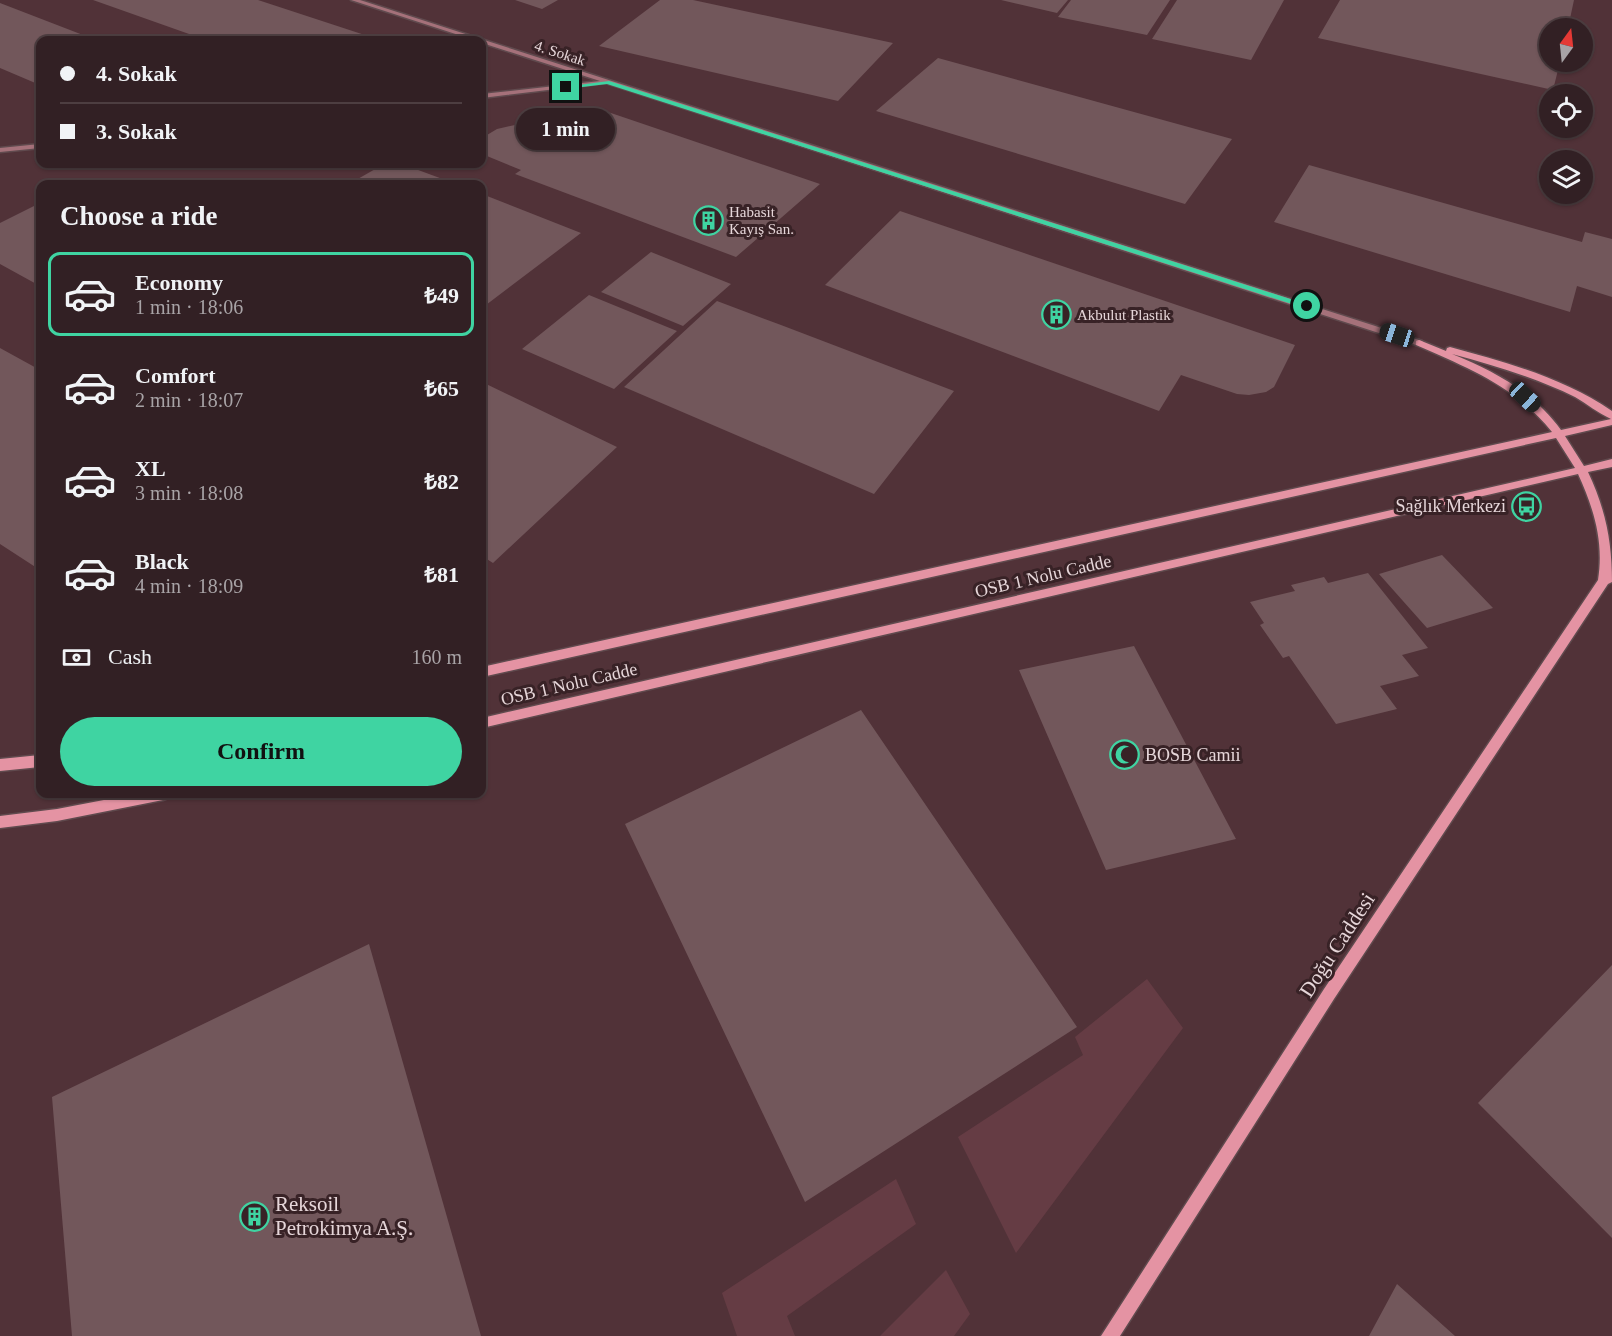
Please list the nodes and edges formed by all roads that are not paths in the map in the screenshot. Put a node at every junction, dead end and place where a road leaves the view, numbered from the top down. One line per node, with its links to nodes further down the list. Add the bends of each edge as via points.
1 (354, 0): 2 (street, 4. Sokak)
2 (465, 36)
3 (486, 43): 4 (street, 4. Sokak)
4 (608, 82): 5 (street); 8 (street, 4. Sokak)
5 (486, 96)
6 (36, 146): 7 (street)
7 (0, 150)
8 (1419, 343): 9 (street, via 1523,373); 11 (street, Doğu Caddesi, via 1518,393 1543,414)
9 (1612, 416)
10 (1612, 422): 11 (street, OSB 1 Nolu Cadde)
11 (1558, 434): 13 (street, Doğu Caddesi); 15 (street, OSB 1 Nolu Cadde)
12 (1612, 463): 13 (street, OSB 1 Nolu Cadde)
13 (1580, 470): 14 (street, Doğu Caddesi, via 1601,521); 16 (street, OSB 1 Nolu Cadde)
14 (1608, 578): 21 (street, Doğu Caddesi, via 1336,984)
15 (486, 671)
16 (486, 722)
17 (36, 761): 18 (street)
18 (0, 765)
19 (143, 798): 20 (street)
20 (0, 822)
21 (1110, 1336)

